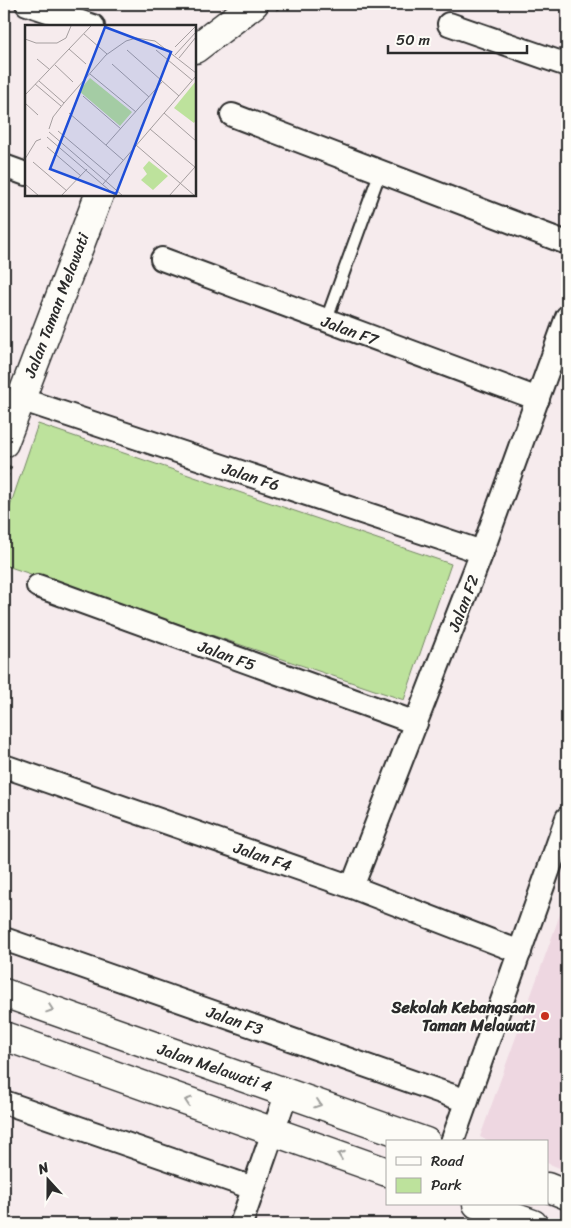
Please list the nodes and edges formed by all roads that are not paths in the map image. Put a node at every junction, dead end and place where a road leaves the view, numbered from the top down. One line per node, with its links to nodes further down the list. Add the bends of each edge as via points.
1 (27, 4): 4 (street)
2 (254, 4): 5 (street)
3 (449, 24): 6 (street)
4 (90, 25)
5 (196, 48)
6 (567, 65)
7 (232, 114): 9 (street)
8 (4, 166): 10 (street)
9 (380, 172): 12 (street); 15 (lane)
10 (25, 174)
11 (94, 196): 16 (street, Jalan Taman Melawati)
12 (567, 243)
13 (162, 259): 15 (street, Jalan F7)
14 (567, 317): 17 (street, Jalan F2)
15 (326, 321): 17 (street, Jalan F7)
16 (20, 399): 18 (street, Jalan Taman Melawati); 19 (street, Jalan F6)
17 (538, 400): 19 (street, Jalan F2)
18 (4, 443)
19 (482, 552): 21 (street, Jalan F2)
20 (38, 586): 21 (street, Jalan F5)
21 (416, 723): 24 (street, Jalan F2)
22 (4, 766): 24 (street, Jalan F4)
23 (567, 818): 26 (street)
24 (352, 887): 26 (street, Jalan F4)
25 (4, 939): 30 (street, Jalan F3)
26 (520, 952): 30 (street)
27 (4, 993): 29 (street, Jalan Melawati 4, one-way to 29)
28 (4, 1036): 32 (street, one-way to 28)
29 (287, 1092): 32 (street); 33 (street, Jalan Melawati 4, one-way to 33)
30 (467, 1101): 34 (street)
31 (4, 1102): 37 (street)
32 (274, 1131): 35 (street, one-way to 32); 37 (street)
33 (420, 1140)
34 (453, 1140)
35 (386, 1172)
36 (548, 1187): 38 (street)
37 (253, 1188): 40 (street)
38 (567, 1195)
39 (483, 1206): 41 (street)
40 (241, 1224)
41 (533, 1224)

